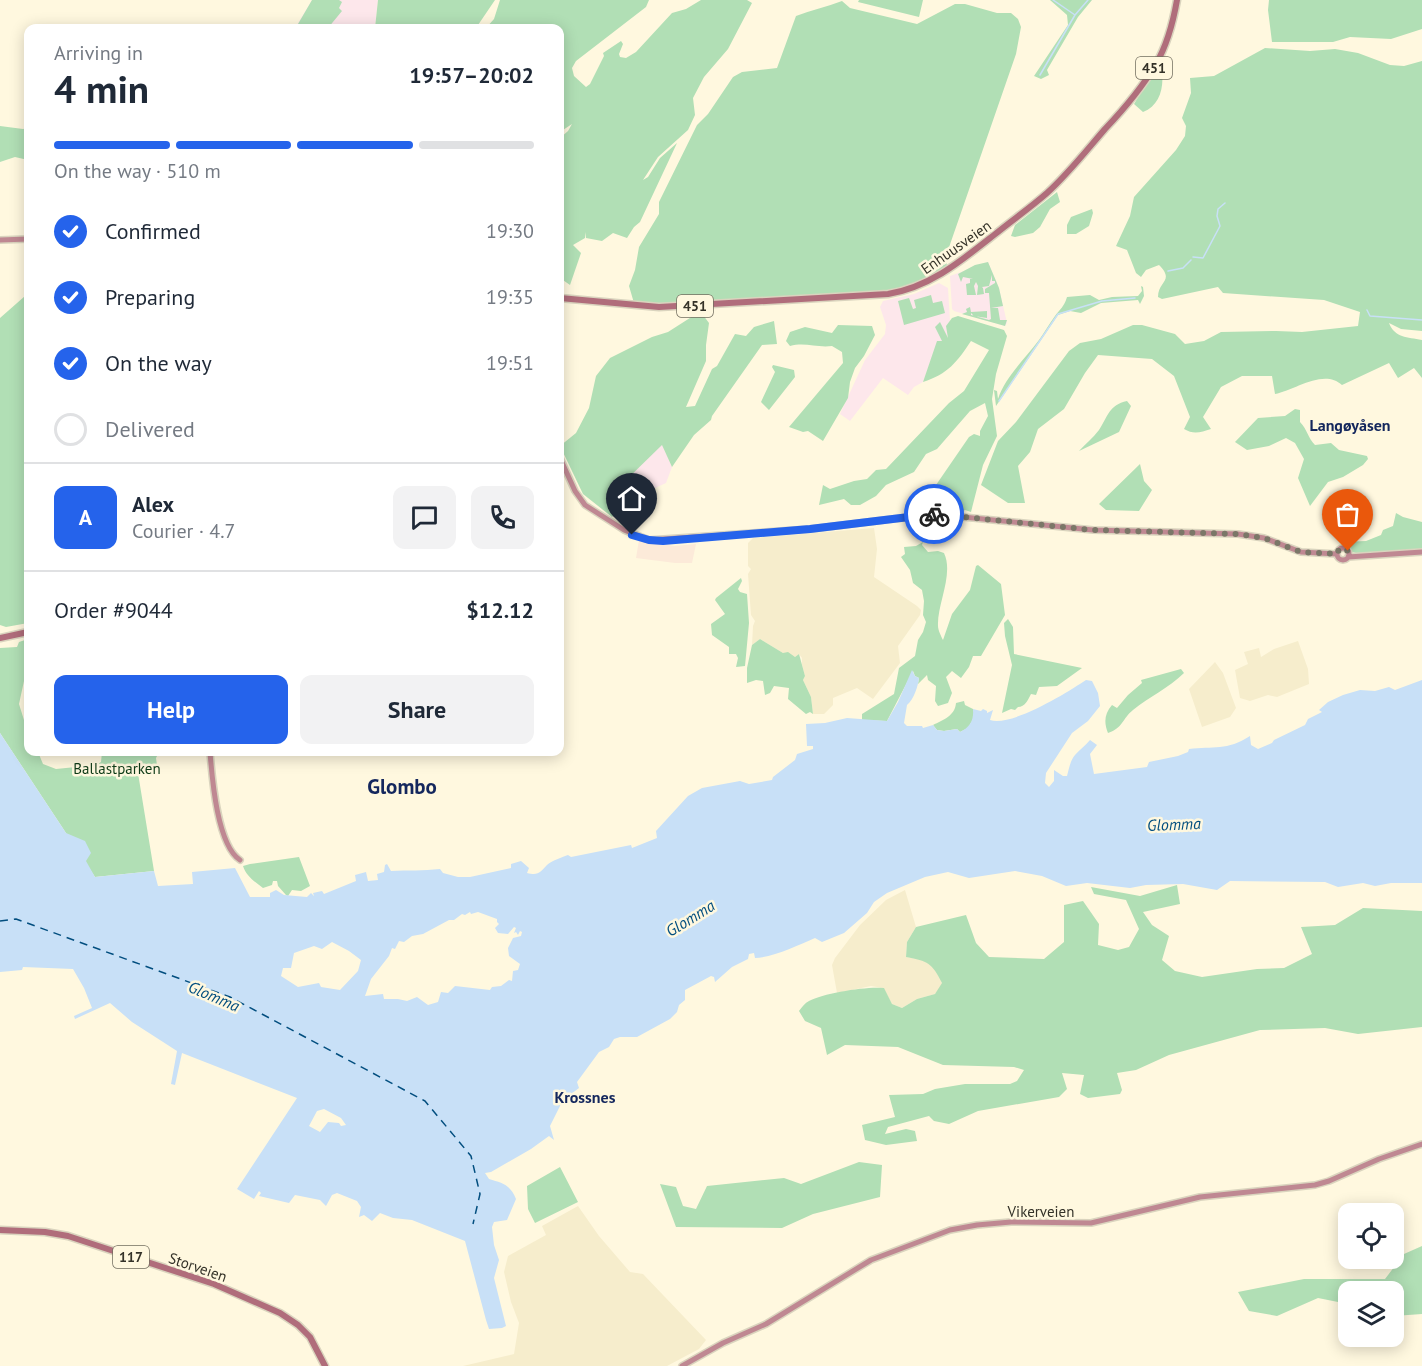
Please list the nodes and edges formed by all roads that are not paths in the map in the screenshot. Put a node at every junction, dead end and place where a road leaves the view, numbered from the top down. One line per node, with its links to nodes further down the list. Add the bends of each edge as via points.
1 (1177, 0): 4 (main road, Enhuusveien / 451, via 1168,38 1150,74 1128,104 1038,201 925,283 888,294 693,306)
2 (24, 239): 3 (main road)
3 (0, 240)
4 (564, 298)
5 (564, 467): 7 (main road, via 585,505 624,531 649,540 810,529 942,514 1093,530 1238,534 1264,538 1301,552)
6 (1422, 552): 8 (main road)
7 (1337, 554): 8 (main road, via 1341,560); 8 (main road, via 1341,548)
8 (1348, 554)
9 (24, 634): 10 (main road)
10 (0, 638)
11 (211, 756): 12 (main road, via 220,822 231,852)
12 (240, 860)
13 (1422, 1144): 16 (main road, Vikerveien, via 1315,1185 1200,1197 1090,1223 1011,1222 950,1230 871,1260 766,1324)
14 (0, 1230): 15 (main road, Storveien / 117, via 68,1236 223,1288 298,1325 314,1342)
15 (325, 1366)
16 (682, 1366)

